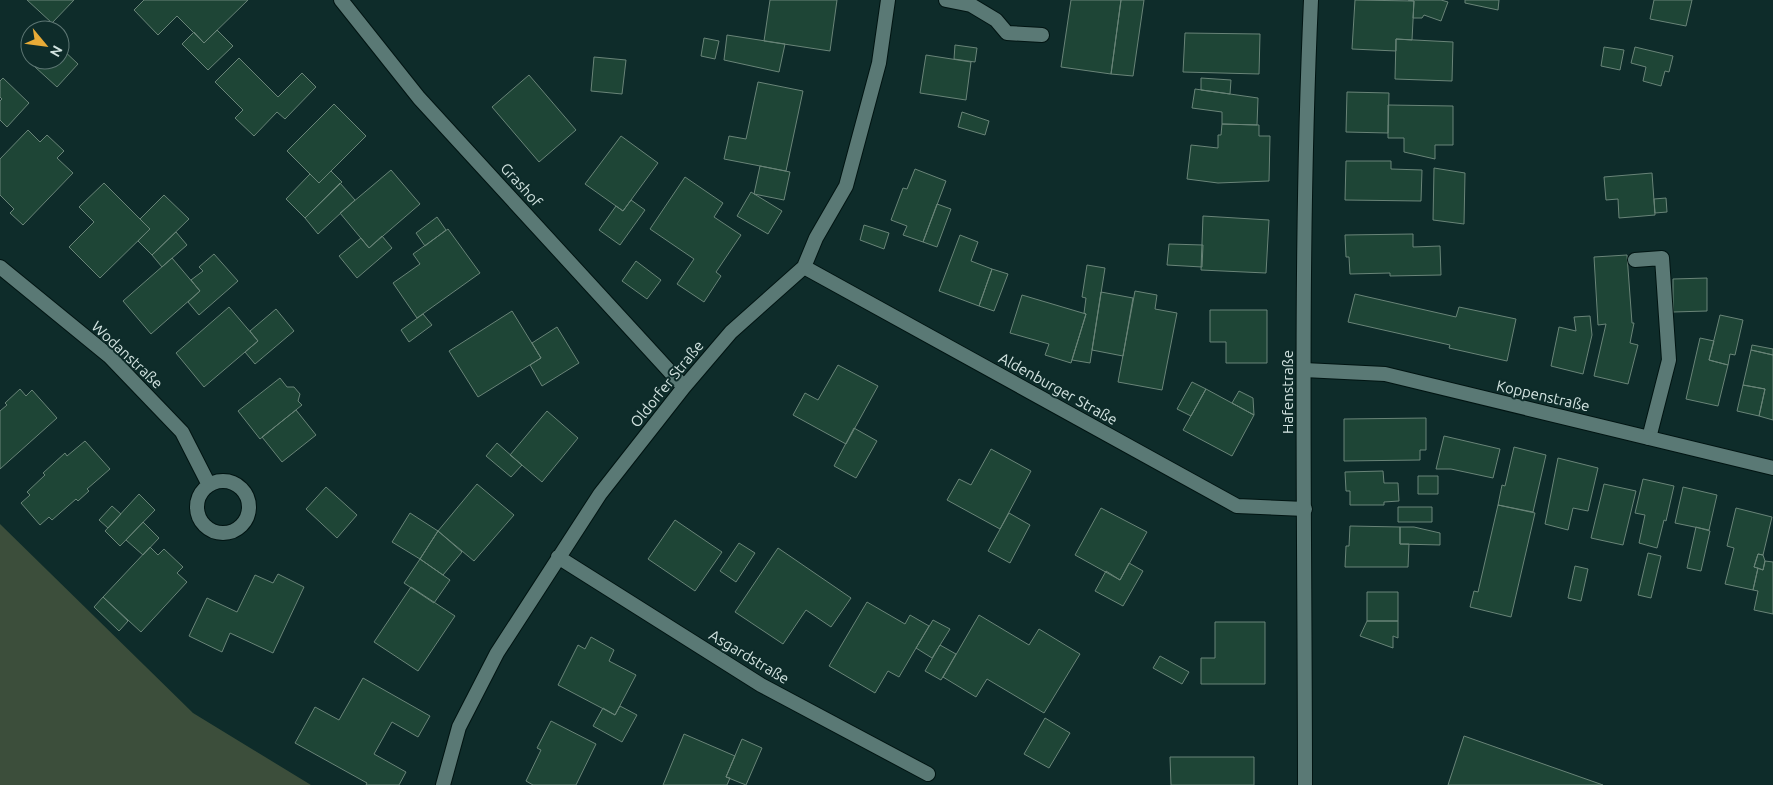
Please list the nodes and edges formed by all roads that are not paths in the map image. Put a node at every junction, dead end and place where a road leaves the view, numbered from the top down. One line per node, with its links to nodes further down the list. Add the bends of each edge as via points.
1 (341, 0): 10 (street, Grashof, via 419,98)
2 (888, 0): 8 (street, Oldorfer Straße, via 879,63 846,186 816,238)
3 (946, 0): 5 (street, via 971,5 996,20 1007,33)
4 (1311, 0): 9 (street, Hafenstraße)
5 (1042, 35)
6 (1635, 260): 11 (street, via 1662,258 1668,360)
7 (0, 267): 13 (street, Wodanstraße, via 109,356 182,432)
8 (804, 267): 10 (street, Oldorfer Straße, via 731,332); 14 (street, Aldenburger Straße, via 1237,506)
9 (1304, 370): 11 (street, Koppenstraße, via 1385,374); 14 (street, Hafenstraße)
10 (684, 387): 15 (street, Oldorfer Straße, via 600,494)
11 (1649, 438): 12 (street, Koppenstraße)
12 (1773, 468)
13 (209, 485)
14 (1305, 509): 18 (street, Hafenstraße)
15 (558, 557): 16 (street, Asgardstraße, via 761,685); 17 (street, Oldorfer Straße, via 497,653 459,727)
16 (928, 774)
17 (443, 785)
18 (1305, 785)

